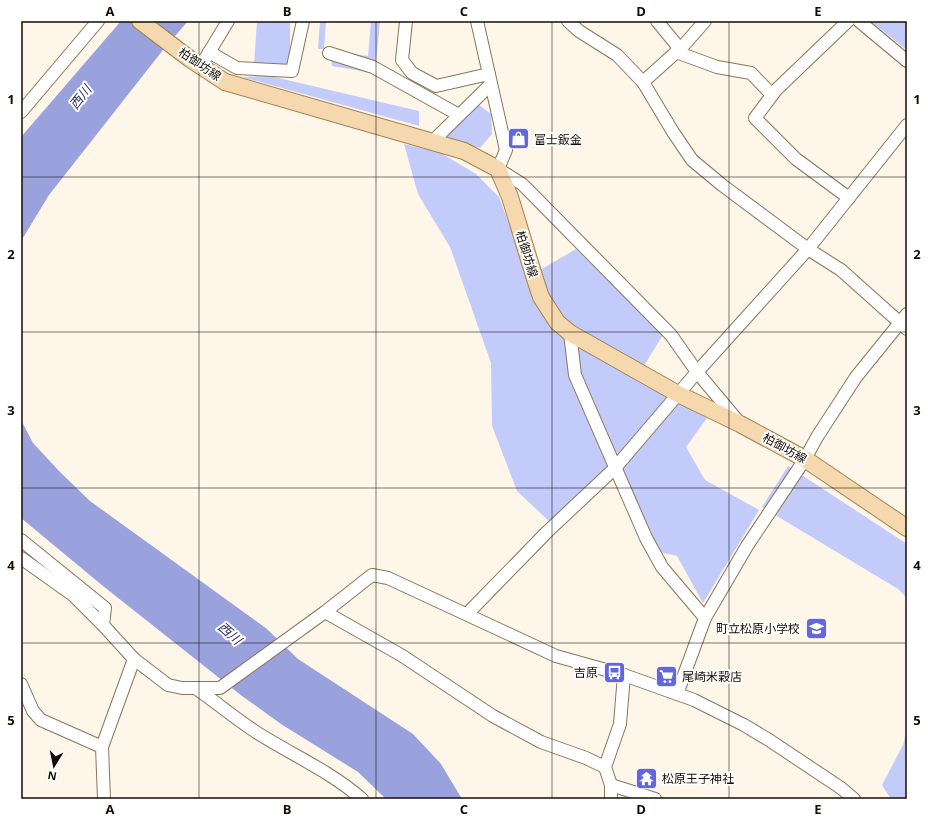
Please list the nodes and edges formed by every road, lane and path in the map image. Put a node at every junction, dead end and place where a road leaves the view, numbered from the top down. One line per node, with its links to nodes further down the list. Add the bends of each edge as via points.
1 (98, 21): 20 (street)
2 (140, 21): 16 (main road, 柏御坊線)
3 (228, 21): 13 (street)
4 (406, 21): 17 (street, via 402,60 412,73 436,86)
5 (477, 21): 17 (street)
6 (568, 21): 18 (street, via 617,55)
7 (657, 21): 12 (street)
8 (705, 21): 12 (street)
9 (848, 21): 19 (street)
10 (859, 21): 15 (street)
11 (303, 22): 13 (street, via 292,71 237,68)
12 (678, 50): 18 (street); 19 (street, via 717,67 751,74)
13 (209, 52): 16 (street)
14 (329, 53): 21 (street, via 373,67)
15 (907, 61)
16 (195, 62): 23 (main road, 柏御坊線, via 225,82)
17 (490, 79): 21 (street); 24 (street, via 506,150)
18 (643, 82): 26 (street, via 692,160)
19 (772, 96): 25 (street, via 755,118 796,159)
20 (21, 112)
21 (459, 115): 23 (street)
22 (907, 124): 25 (street)
23 (433, 141): 24 (main road, 柏御坊線, via 464,151)
24 (498, 169): 28 (main road, 柏御坊線, via 510,197 541,297 557,322); 29 (street, via 522,184 671,335)
25 (849, 198): 26 (street)
26 (808, 249): 27 (street, via 841,270); 29 (street)
27 (905, 321): 32 (street, via 856,377)
28 (570, 333): 30 (main road, 柏御坊線); 33 (street, via 575,375)
29 (697, 372): 30 (street); 31 (street)
30 (678, 394): 31 (main road, 柏御坊線); 33 (street)
31 (740, 424): 32 (main road, 柏御坊線)
32 (805, 459): 34 (main road, 柏御坊線); 39 (street, via 747,546)
33 (615, 468): 38 (street, via 547,532); 39 (street, via 646,538 662,567)
34 (907, 528)
35 (21, 540): 40 (street, via 105,608)
36 (21, 558): 40 (street, via 73,595)
37 (326, 612): 38 (street, via 372,575 388,578); 44 (street, via 220,688); 47 (street, via 401,655 499,719 541,742)
38 (468, 614): 42 (street, via 556,656)
39 (705, 618): 45 (street)
40 (103, 625): 41 (street)
41 (134, 659): 44 (street, via 168,685); 46 (street)
42 (624, 676): 45 (street); 47 (street, via 620,724)
43 (21, 684): 46 (street, via 33,711 41,720)
44 (197, 689): 50 (street, via 256,732 318,767 348,786)
45 (677, 694): 53 (street, via 744,725)
46 (102, 747): 49 (street)
47 (605, 767): 48 (street)
48 (611, 785): 51 (street); 52 (street)
49 (104, 799)
50 (362, 799)
51 (611, 799)
52 (655, 799)
53 (854, 799)

